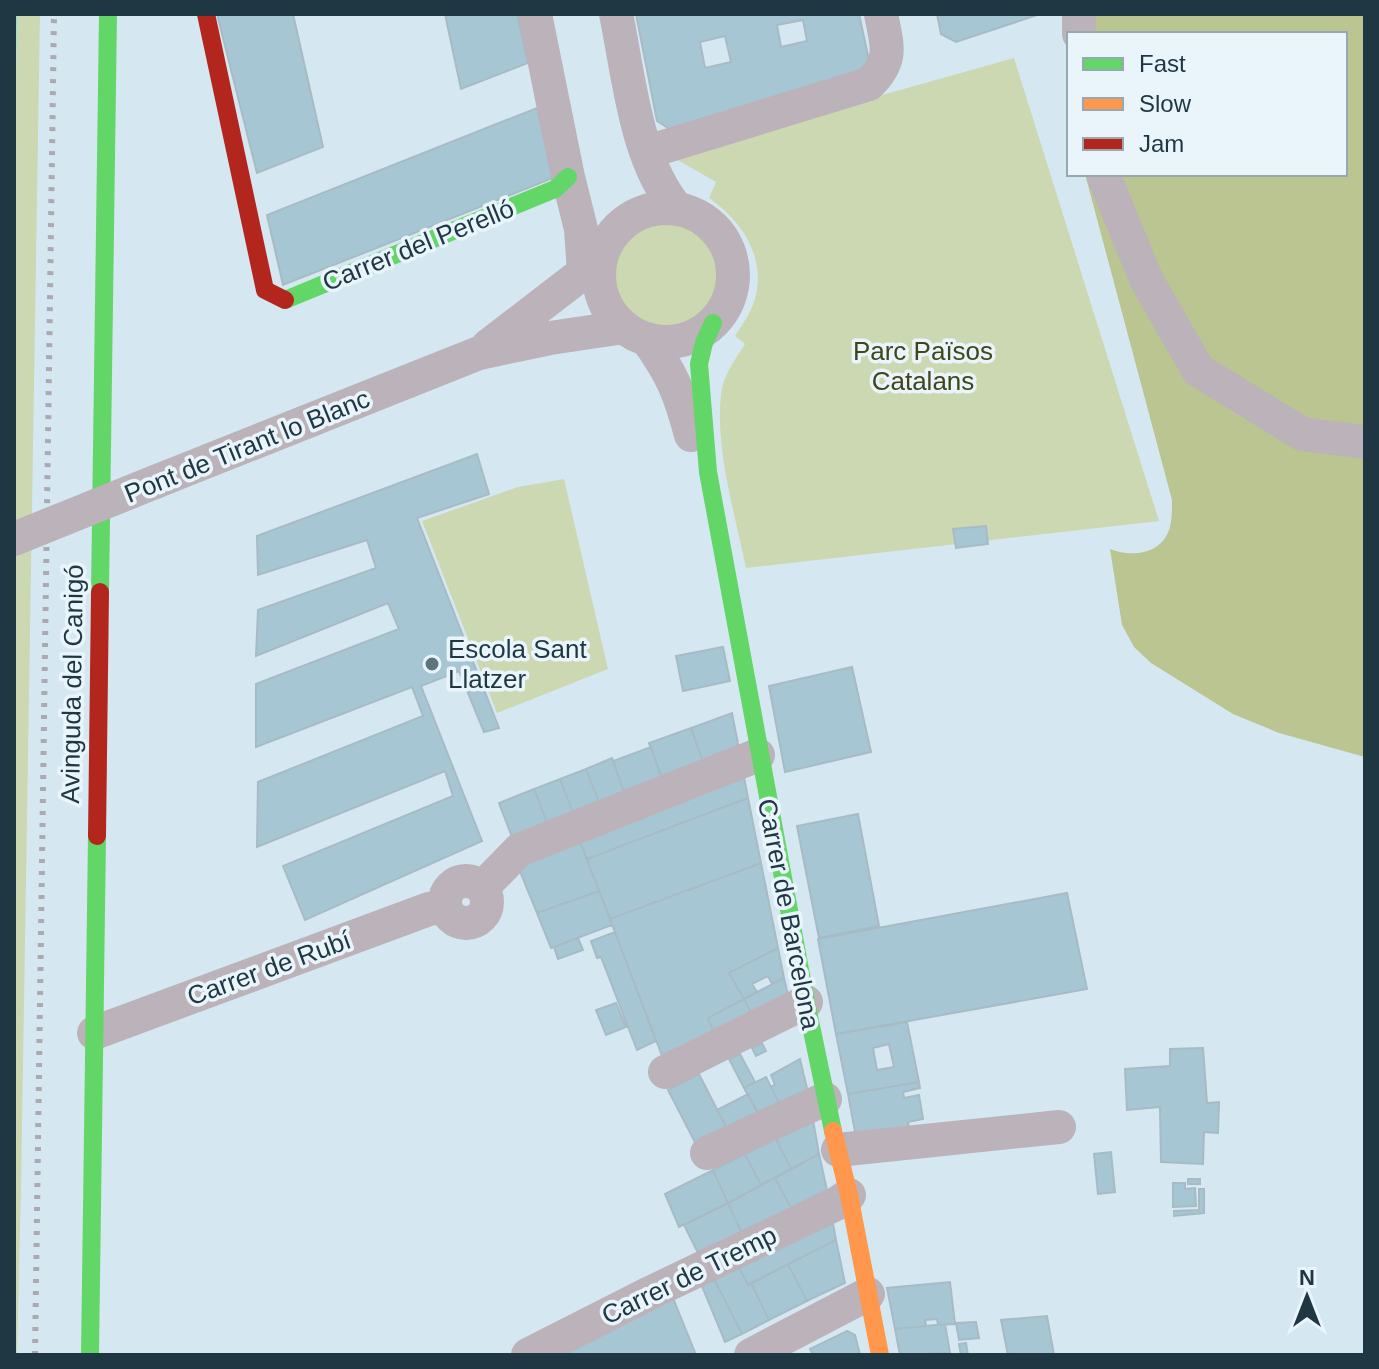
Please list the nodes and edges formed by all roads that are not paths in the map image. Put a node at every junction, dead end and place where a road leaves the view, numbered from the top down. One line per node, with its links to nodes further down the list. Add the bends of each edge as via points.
1 (108, 14): 19 (street, Avinguda del Canigó)
2 (206, 14): 8 (street, Carrer del Perelló, via 265,290 285,300 555,189)
3 (535, 14): 8 (street)
4 (616, 14): 6 (street)
5 (881, 14): 6 (street, via 884,70 869,84)
6 (647, 152): 9 (street, via 655,178)
7 (1104, 176): 14 (street, via 1147,281 1198,370 1302,434)
8 (568, 177): 10 (street)
9 (677, 209): 10 (street, via 647,211 629,219); 11 (street, via 706,221 731,254 733,286)
10 (593, 265): 12 (street, via 611,313); 13 (street)
11 (713, 323): 12 (street, via 694,336 670,342); 15 (street, Carrer de Barcelona, via 699,364)
12 (635, 333): 13 (street, via 550,338); 15 (street, Carrer de Barcelona, via 668,368)
13 (479, 353): 16 (street, Pont de Tirant lo Blanc, bridge)
14 (1365, 442)
15 (708, 472): 17 (street, Carrer de Barcelona)
16 (14, 539)
17 (758, 755): 18 (street, Carrer de Barcelona); 19 (street, Carrer de Rubí, via 519,850 482,888 487,907 474,922 454,920 445,906 429,909)
18 (806, 1002): 20 (street); 21 (street, Carrer de Barcelona)
19 (94, 1033): 27 (street, Avinguda del Canigó)
20 (665, 1072)
21 (825, 1099): 23 (street, Carrer de Barcelona); 24 (street)
22 (1059, 1127): 23 (street)
23 (838, 1150): 25 (street, Carrer de Barcelona)
24 (707, 1153)
25 (849, 1195): 26 (street, Carrer de Barcelona); 28 (street, Carrer de Tremp)
26 (868, 1294): 29 (street); 30 (street, Carrer de Barcelona)
27 (90, 1355)
28 (528, 1355)
29 (751, 1355)
30 (880, 1355)

